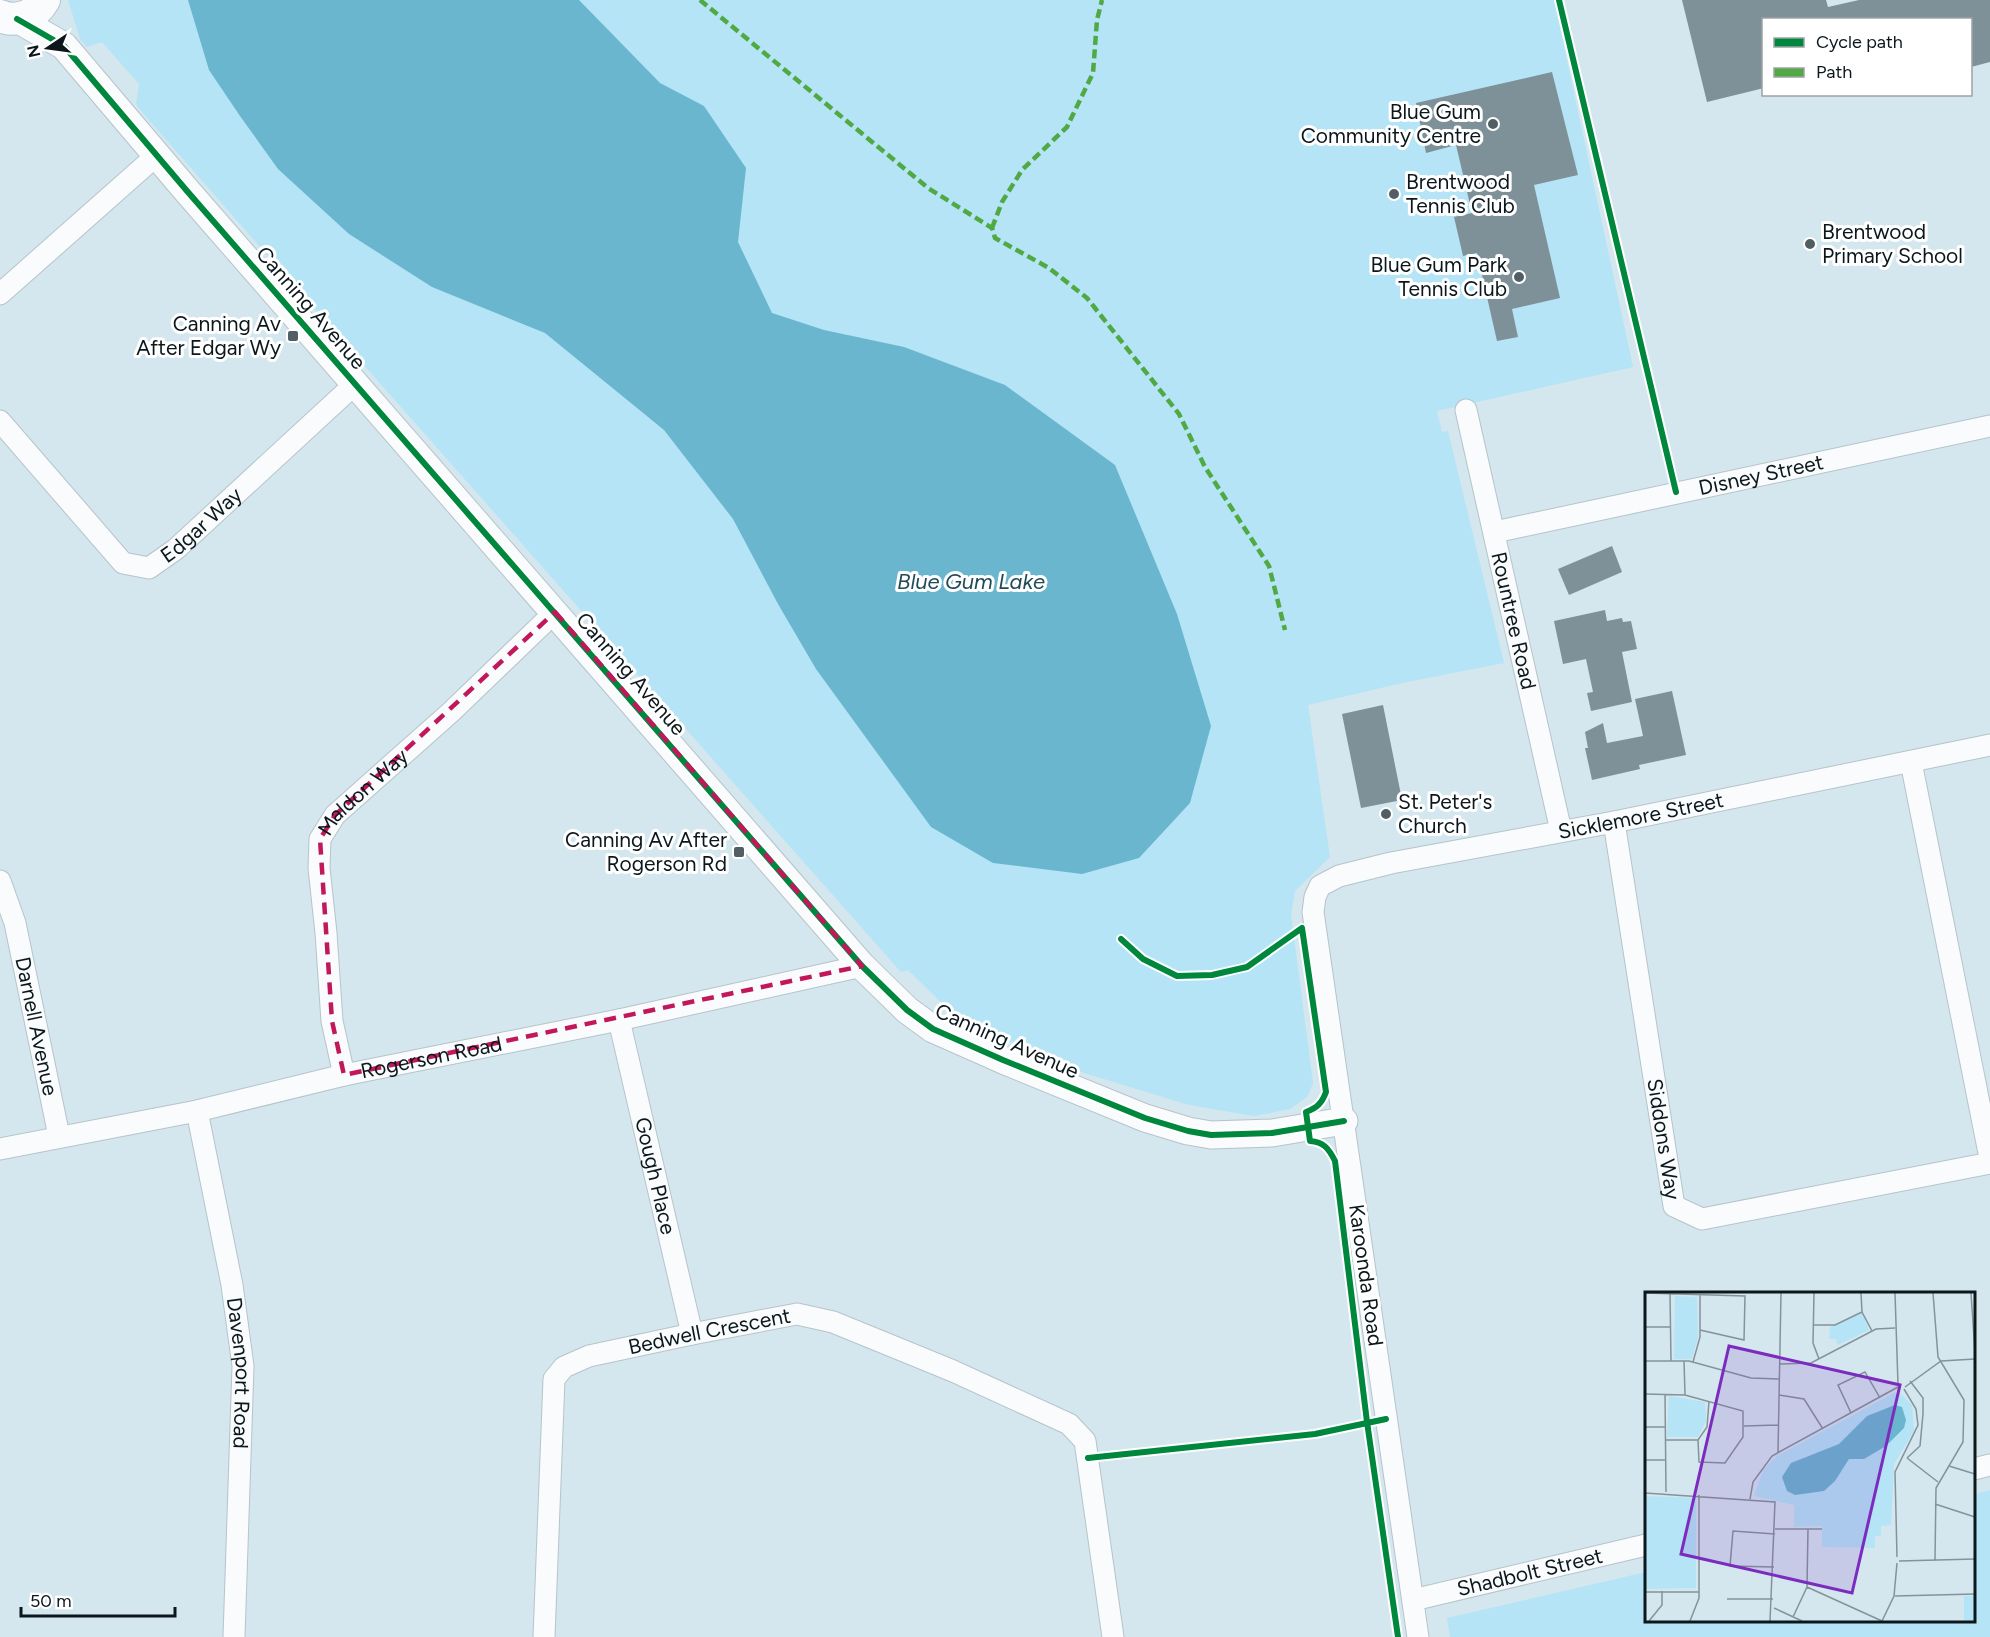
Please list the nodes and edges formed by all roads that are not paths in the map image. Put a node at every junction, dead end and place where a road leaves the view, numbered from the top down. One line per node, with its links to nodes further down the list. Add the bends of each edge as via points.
1 (44, 0): 3 (main road, Canning Avenue, via 35,11)
2 (48, 0): 4 (street, Canning Avenue)
3 (6, 18): 4 (street, Canning Avenue)
4 (64, 46): 5 (street, Canning Avenue)
5 (157, 155): 6 (street); 7 (street, Canning Avenue)
6 (0, 294)
7 (355, 384): 9 (street, Edgar Way, via 176,549 149,568 123,563); 12 (street, Canning Avenue)
8 (1466, 410): 11 (street, Rountree Road)
9 (0, 421)
10 (1990, 426): 11 (street, Disney Street)
11 (1495, 532): 16 (street, Rountree Road)
12 (555, 612): 19 (street, Canning Avenue); 21 (street, Maldon Way, via 335,815 320,840 332,1021)
13 (1990, 746): 14 (street, Sicklemore Street)
14 (1911, 762): 15 (street, Sicklemore Street); 26 (street)
15 (1614, 822): 16 (street, Sicklemore Street); 27 (street, Siddons Way, via 1674,1206 1702,1219)
16 (1561, 831): 18 (street, Sicklemore Street, via 1339,876 1320,886)
17 (0, 881): 24 (street, Darnell Avenue, via 15,923)
18 (1313, 912): 23 (street, Karoonda Road)
19 (862, 966): 20 (street, Rogerson Road); 23 (street, Canning Avenue, via 907,1010 933,1029 1145,1118 1211,1136 1272,1133)
20 (619, 1020): 21 (street, Rogerson Road); 28 (street, Gough Place)
21 (344, 1075): 22 (street, Rogerson Road)
22 (197, 1111): 24 (street, Rogerson Road); 33 (street, Davenport Road, via 232,1284 243,1366)
23 (1344, 1121): 32 (street, Karoonda Road)
24 (59, 1136): 25 (street, Rogerson Road)
25 (0, 1149)
26 (1990, 1158)
27 (1990, 1163)
28 (692, 1334): 34 (street, Bedwell Crescent, via 590,1356 564,1366 554,1379); 35 (street, Bedwell Crescent, via 797,1314 833,1322 1069,1424 1085,1441)
29 (1990, 1465): 30 (street)
30 (1975, 1469)
31 (1645, 1545): 32 (street, Shadbolt Street)
32 (1413, 1600): 36 (street, Karoonda Road)
33 (234, 1637)
34 (544, 1637)
35 (1113, 1637)
36 (1418, 1637)

